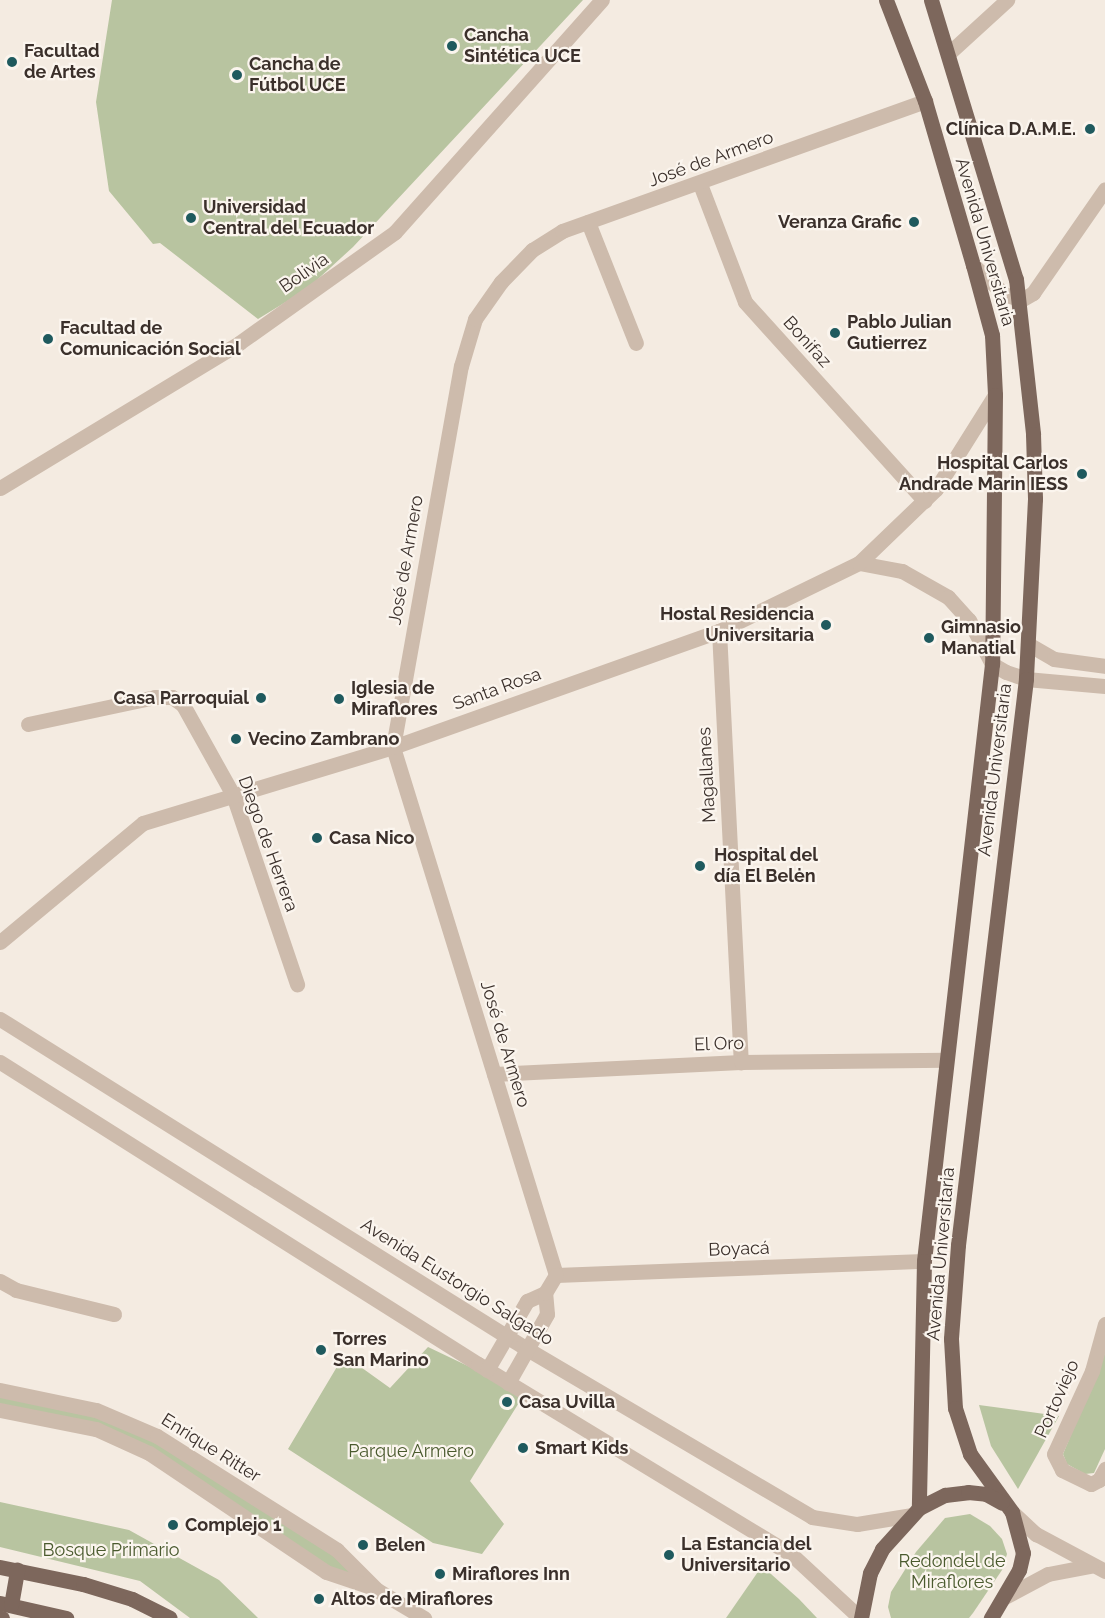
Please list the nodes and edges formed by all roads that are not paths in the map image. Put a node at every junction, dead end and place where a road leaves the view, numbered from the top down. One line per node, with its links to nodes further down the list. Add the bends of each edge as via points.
1 (602, 0): 14 (street, Bolivia, via 395,232 239,343)
2 (886, 0): 6 (main road, Avenida Universitaria)
3 (931, 0): 5 (main road, Avenida Universitaria)
4 (1007, 0): 5 (street)
5 (949, 52): 11 (main road, Avenida Universitaria)
6 (925, 101): 7 (street, José de Armero); 10 (main road, Avenida Universitaria)
7 (700, 184): 9 (street, José de Armero); 15 (street, Bonifaz, via 746,302)
8 (1105, 189): 11 (street, via 1033,293)
9 (588, 222): 12 (street); 24 (street, José de Armero, via 562,231 532,250 501,282 475,319 461,366)
10 (973, 265): 11 (street, via 988,283); 13 (main road, Avenida Universitaria, via 992,335)
11 (1021, 300): 18 (main road, Avenida Universitaria, via 1035,499)
12 (636, 343)
13 (995, 395): 15 (street, Santa Rosa); 19 (main road, Avenida Universitaria)
14 (0, 488)
15 (925, 501): 16 (street, Santa Rosa)
16 (859, 563): 17 (street, Santa Rosa); 19 (street, via 902,571 948,597 969,620)
17 (719, 630): 24 (street, Santa Rosa); 31 (street, Magallanes)
18 (1028, 644): 20 (street, via 1054,659); 21 (main road, Avenida Universitaria)
19 (992, 664): 21 (street); 29 (main road, Avenida Universitaria)
20 (1105, 666)
21 (1026, 679): 22 (street); 46 (main road, Avenida Universitaria, via 958,1245 951,1339 955,1408 970,1454)
22 (1105, 686)
23 (28, 724): 25 (street, Diego de Herrera, via 155,697 172,697 183,705)
24 (393, 747): 25 (street, Santa Rosa); 32 (street, José de Armero)
25 (233, 795): 26 (street, Santa Rosa, via 143,823); 27 (street, Diego de Herrera)
26 (0, 942)
27 (297, 984)
28 (0, 1019): 39 (street, Avenida Eustorgio Salgado)
29 (946, 1060): 31 (street, El Oro); 33 (main road, Avenida Universitaria)
30 (0, 1062): 41 (street)
31 (741, 1062): 32 (street, El Oro)
32 (494, 1074): 34 (street, José de Armero)
33 (924, 1261): 34 (street, Boyacá); 47 (main road, Avenida Universitaria)
34 (556, 1275): 36 (street)
35 (0, 1281): 37 (street, via 16,1290)
36 (545, 1293): 39 (street, via 527,1301); 40 (street, via 546,1314)
37 (114, 1314)
38 (1105, 1324): 45 (street, Portoviejo, via 1092,1371 1054,1454 1062,1470 1091,1484)
39 (506, 1336): 40 (street, Avenida Eustorgio Salgado); 41 (street)
40 (527, 1349): 42 (street); 47 (street, Avenida Eustorgio Salgado, via 812,1517 857,1524)
41 (487, 1370): 42 (street)
42 (508, 1383): 58 (street, via 792,1555)
43 (0, 1390): 52 (street, Enrique Ritter, via 96,1410 157,1436 337,1550)
44 (0, 1410): 52 (street, Enrique Ritter, via 96,1429 149,1453 326,1572)
45 (1105, 1468)
46 (1009, 1509): 47 (main road, via 986,1494 969,1492 945,1495); 48 (street, via 1036,1534); 53 (main road, via 1023,1553)
47 (916, 1511): 58 (main road, via 882,1549 870,1574)
48 (1090, 1566): 51 (street); 53 (street, via 1048,1574)
49 (0, 1567): 50 (main road)
50 (17, 1570): 54 (main road); 56 (main road, via 122,1596)
51 (1105, 1571)
52 (377, 1590): 57 (street, Enrique Ritter)
53 (1003, 1598): 59 (main road)
54 (5, 1604): 55 (main road)
55 (66, 1618)
56 (170, 1618)
57 (424, 1618)
58 (861, 1618)
59 (991, 1618)

